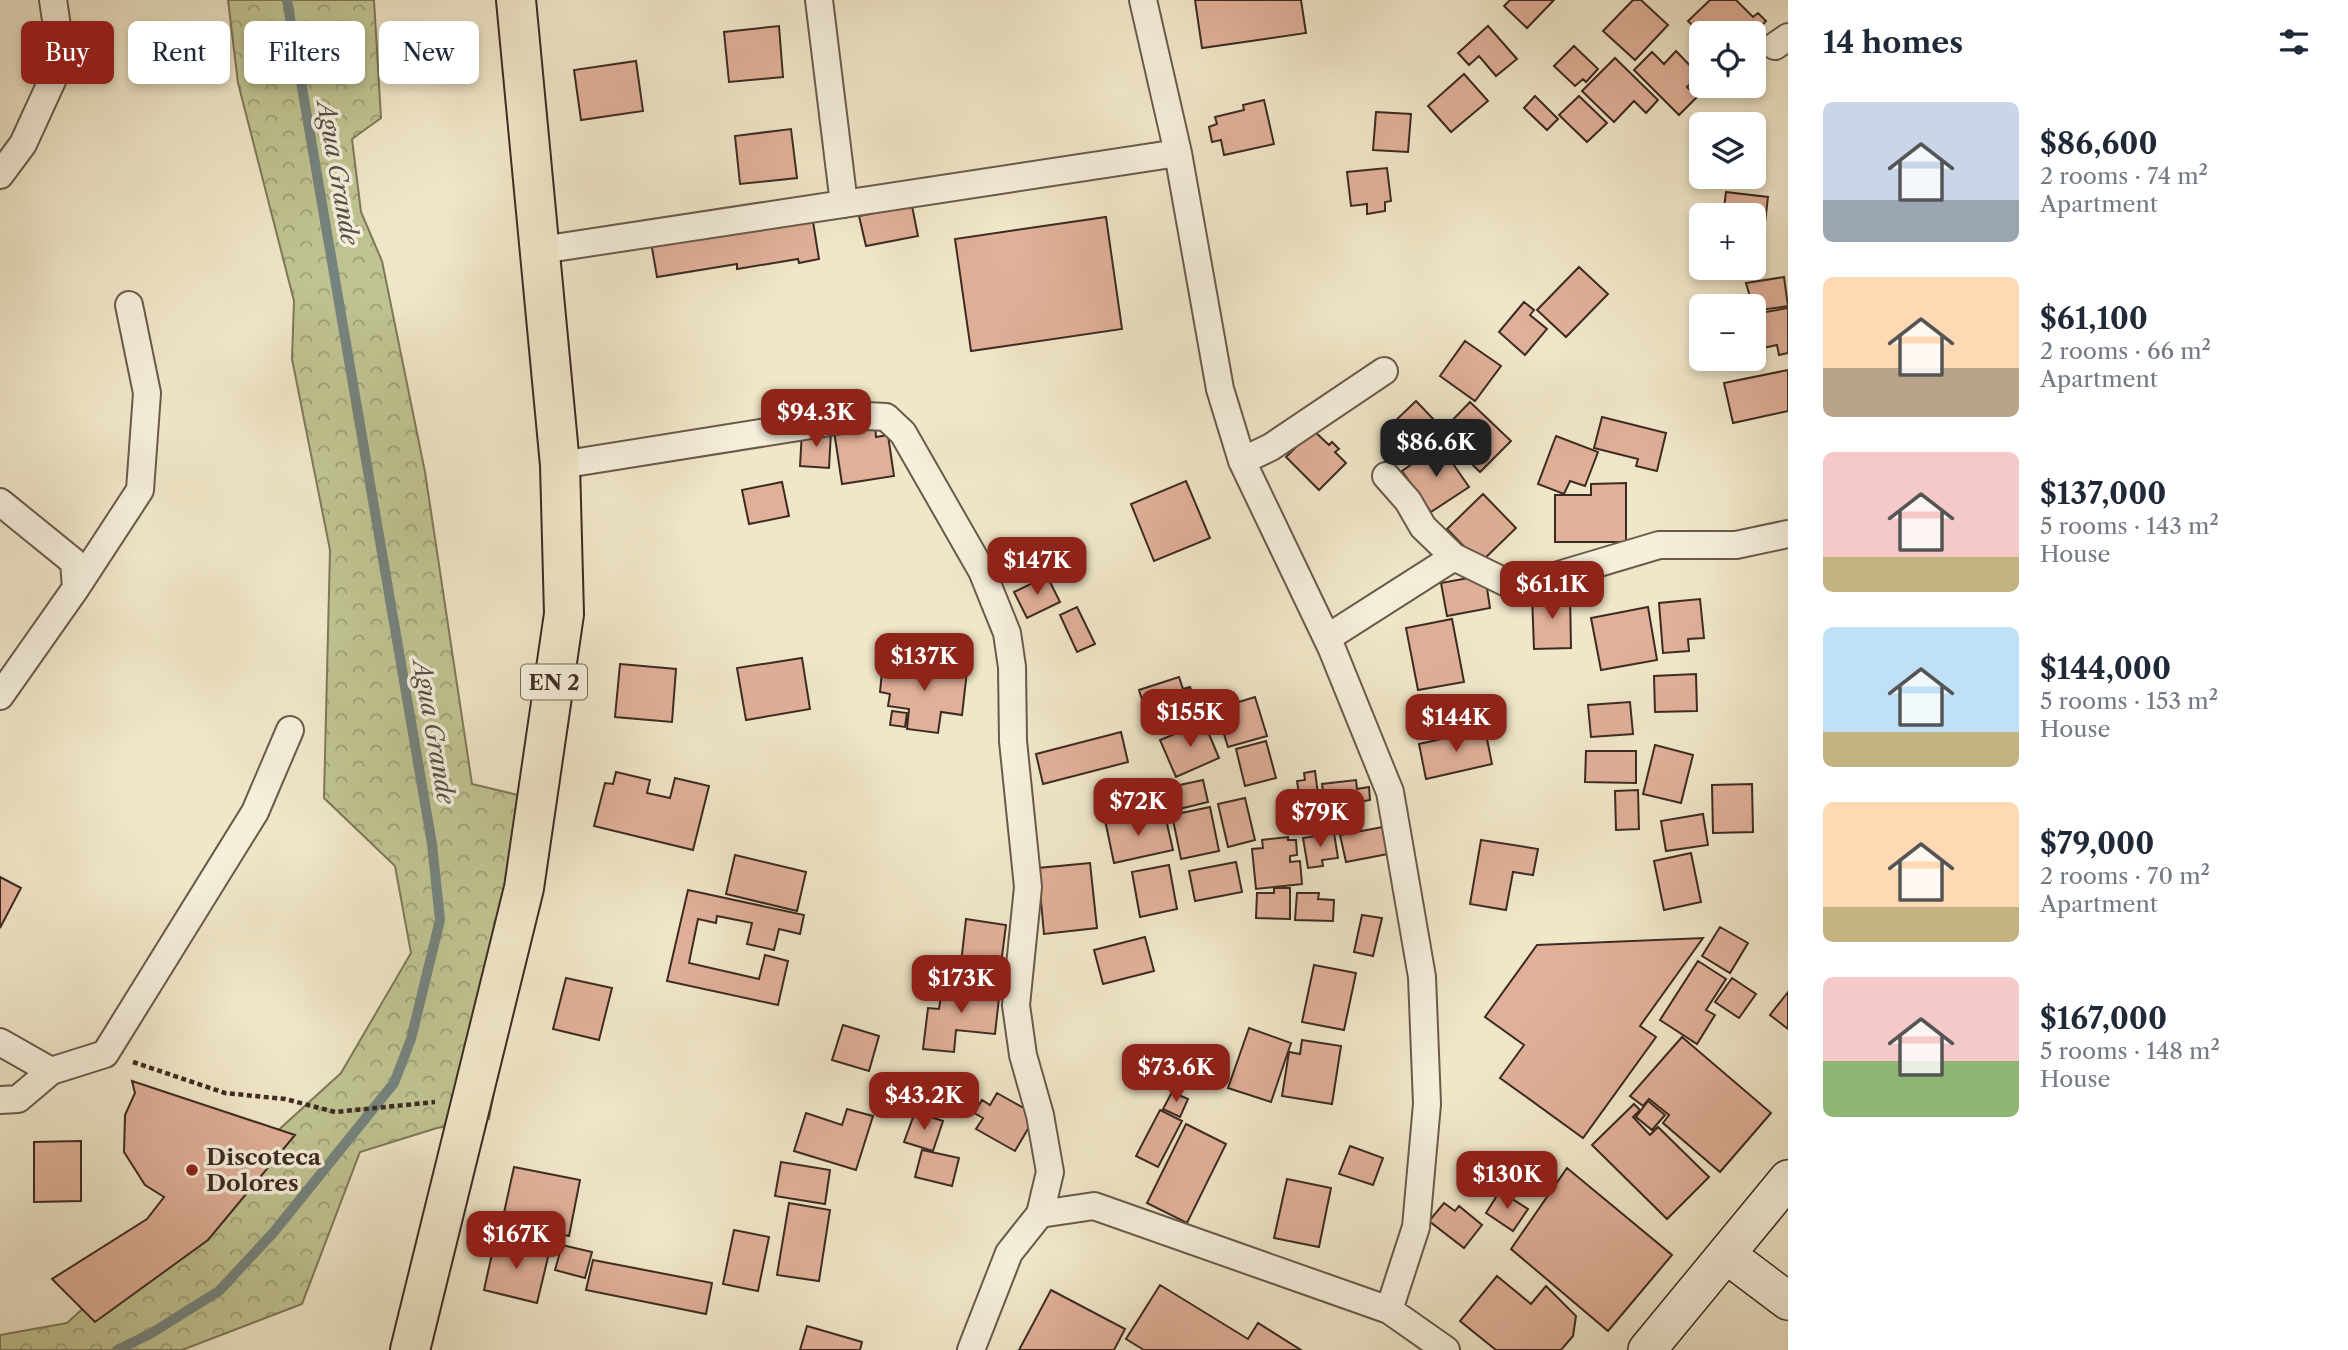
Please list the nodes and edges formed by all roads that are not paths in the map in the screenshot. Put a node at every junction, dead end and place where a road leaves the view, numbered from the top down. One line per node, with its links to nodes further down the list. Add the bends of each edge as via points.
1 (53, 0): 6 (street, via 62,59 23,144)
2 (516, 0): 8 (main road, EN 2)
3 (819, 0): 7 (street)
4 (1143, 0): 5 (street)
5 (1178, 153): 7 (street); 11 (street, via 1220,389)
6 (0, 175)
7 (844, 204): 8 (street)
8 (541, 250): 12 (main road, EN 2)
9 (129, 305): 17 (street, via 147,393 140,490)
10 (1384, 372): 11 (street, via 1271,447)
11 (1242, 461): 18 (street)
12 (560, 465): 25 (street, via 867,416 886,418 903,433 982,571 1007,633 1028,887 1016,1005 1050,1172); 29 (main road, EN 2, via 564,614 524,888)
13 (1387, 476): 16 (street, via 1423,527)
14 (0, 502): 17 (street, via 74,562)
15 (1788, 534): 16 (street, via 1736,545 1659,545 1555,576 1505,582)
16 (1454, 557): 18 (street)
17 (76, 588): 19 (street)
18 (1327, 638): 28 (street, via 1390,792 1422,977 1427,1104 1418,1213)
19 (0, 696)
20 (290, 730): 22 (street, via 255,812 105,1054)
21 (0, 1042): 22 (street)
22 (51, 1071): 23 (street, via 18,1099)
23 (0, 1100)
24 (1788, 1179): 26 (street)
25 (1041, 1214): 28 (street, via 1094,1206); 30 (street, via 1009,1253)
26 (1727, 1255): 27 (street); 32 (street)
27 (1788, 1301)
28 (1389, 1310): 31 (street)
29 (410, 1350)
30 (971, 1350)
31 (1446, 1350)
32 (1647, 1350)

